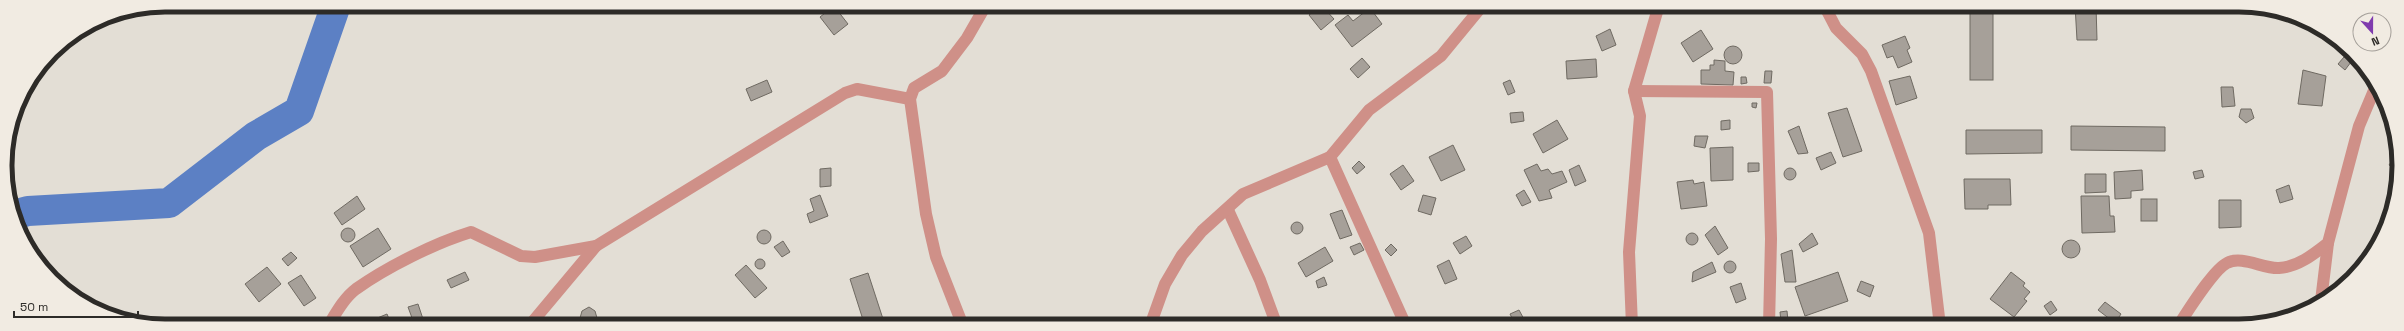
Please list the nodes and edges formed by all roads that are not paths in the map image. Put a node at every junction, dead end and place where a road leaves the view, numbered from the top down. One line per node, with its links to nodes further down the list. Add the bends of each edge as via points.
1 (982, 12): 7 (street, via 967,38 942,71 914,88)
2 (1477, 12): 8 (street, via 1441,56 1369,110)
3 (1657, 12): 5 (street)
4 (1828, 12): 21 (street, via 1836,28 1862,54 1874,78 1929,234)
5 (1634, 91): 19 (street, via 1640,116 1629,252); 20 (street, via 1767,92 1771,239)
6 (2373, 93): 10 (street, via 2359,126)
7 (910, 99): 11 (street, via 857,89 846,93); 15 (street, via 926,214 936,257)
8 (1330, 157): 9 (street, via 1243,194); 18 (street)
9 (1228, 210): 16 (street, via 1202,231 1182,255 1165,284); 17 (street, via 1260,280)
10 (2328, 243): 12 (street); 22 (street, via 2297,264 2279,268 2241,261 2228,262 2217,271)
11 (596, 246): 13 (street, via 535,257 521,256 471,232 443,242 355,290); 14 (street)
12 (2322, 294)
13 (333, 319)
14 (535, 319)
15 (960, 319)
16 (1152, 319)
17 (1274, 319)
18 (1403, 319)
19 (1632, 319)
20 (1769, 319)
21 (1939, 319)
22 (2183, 319)

